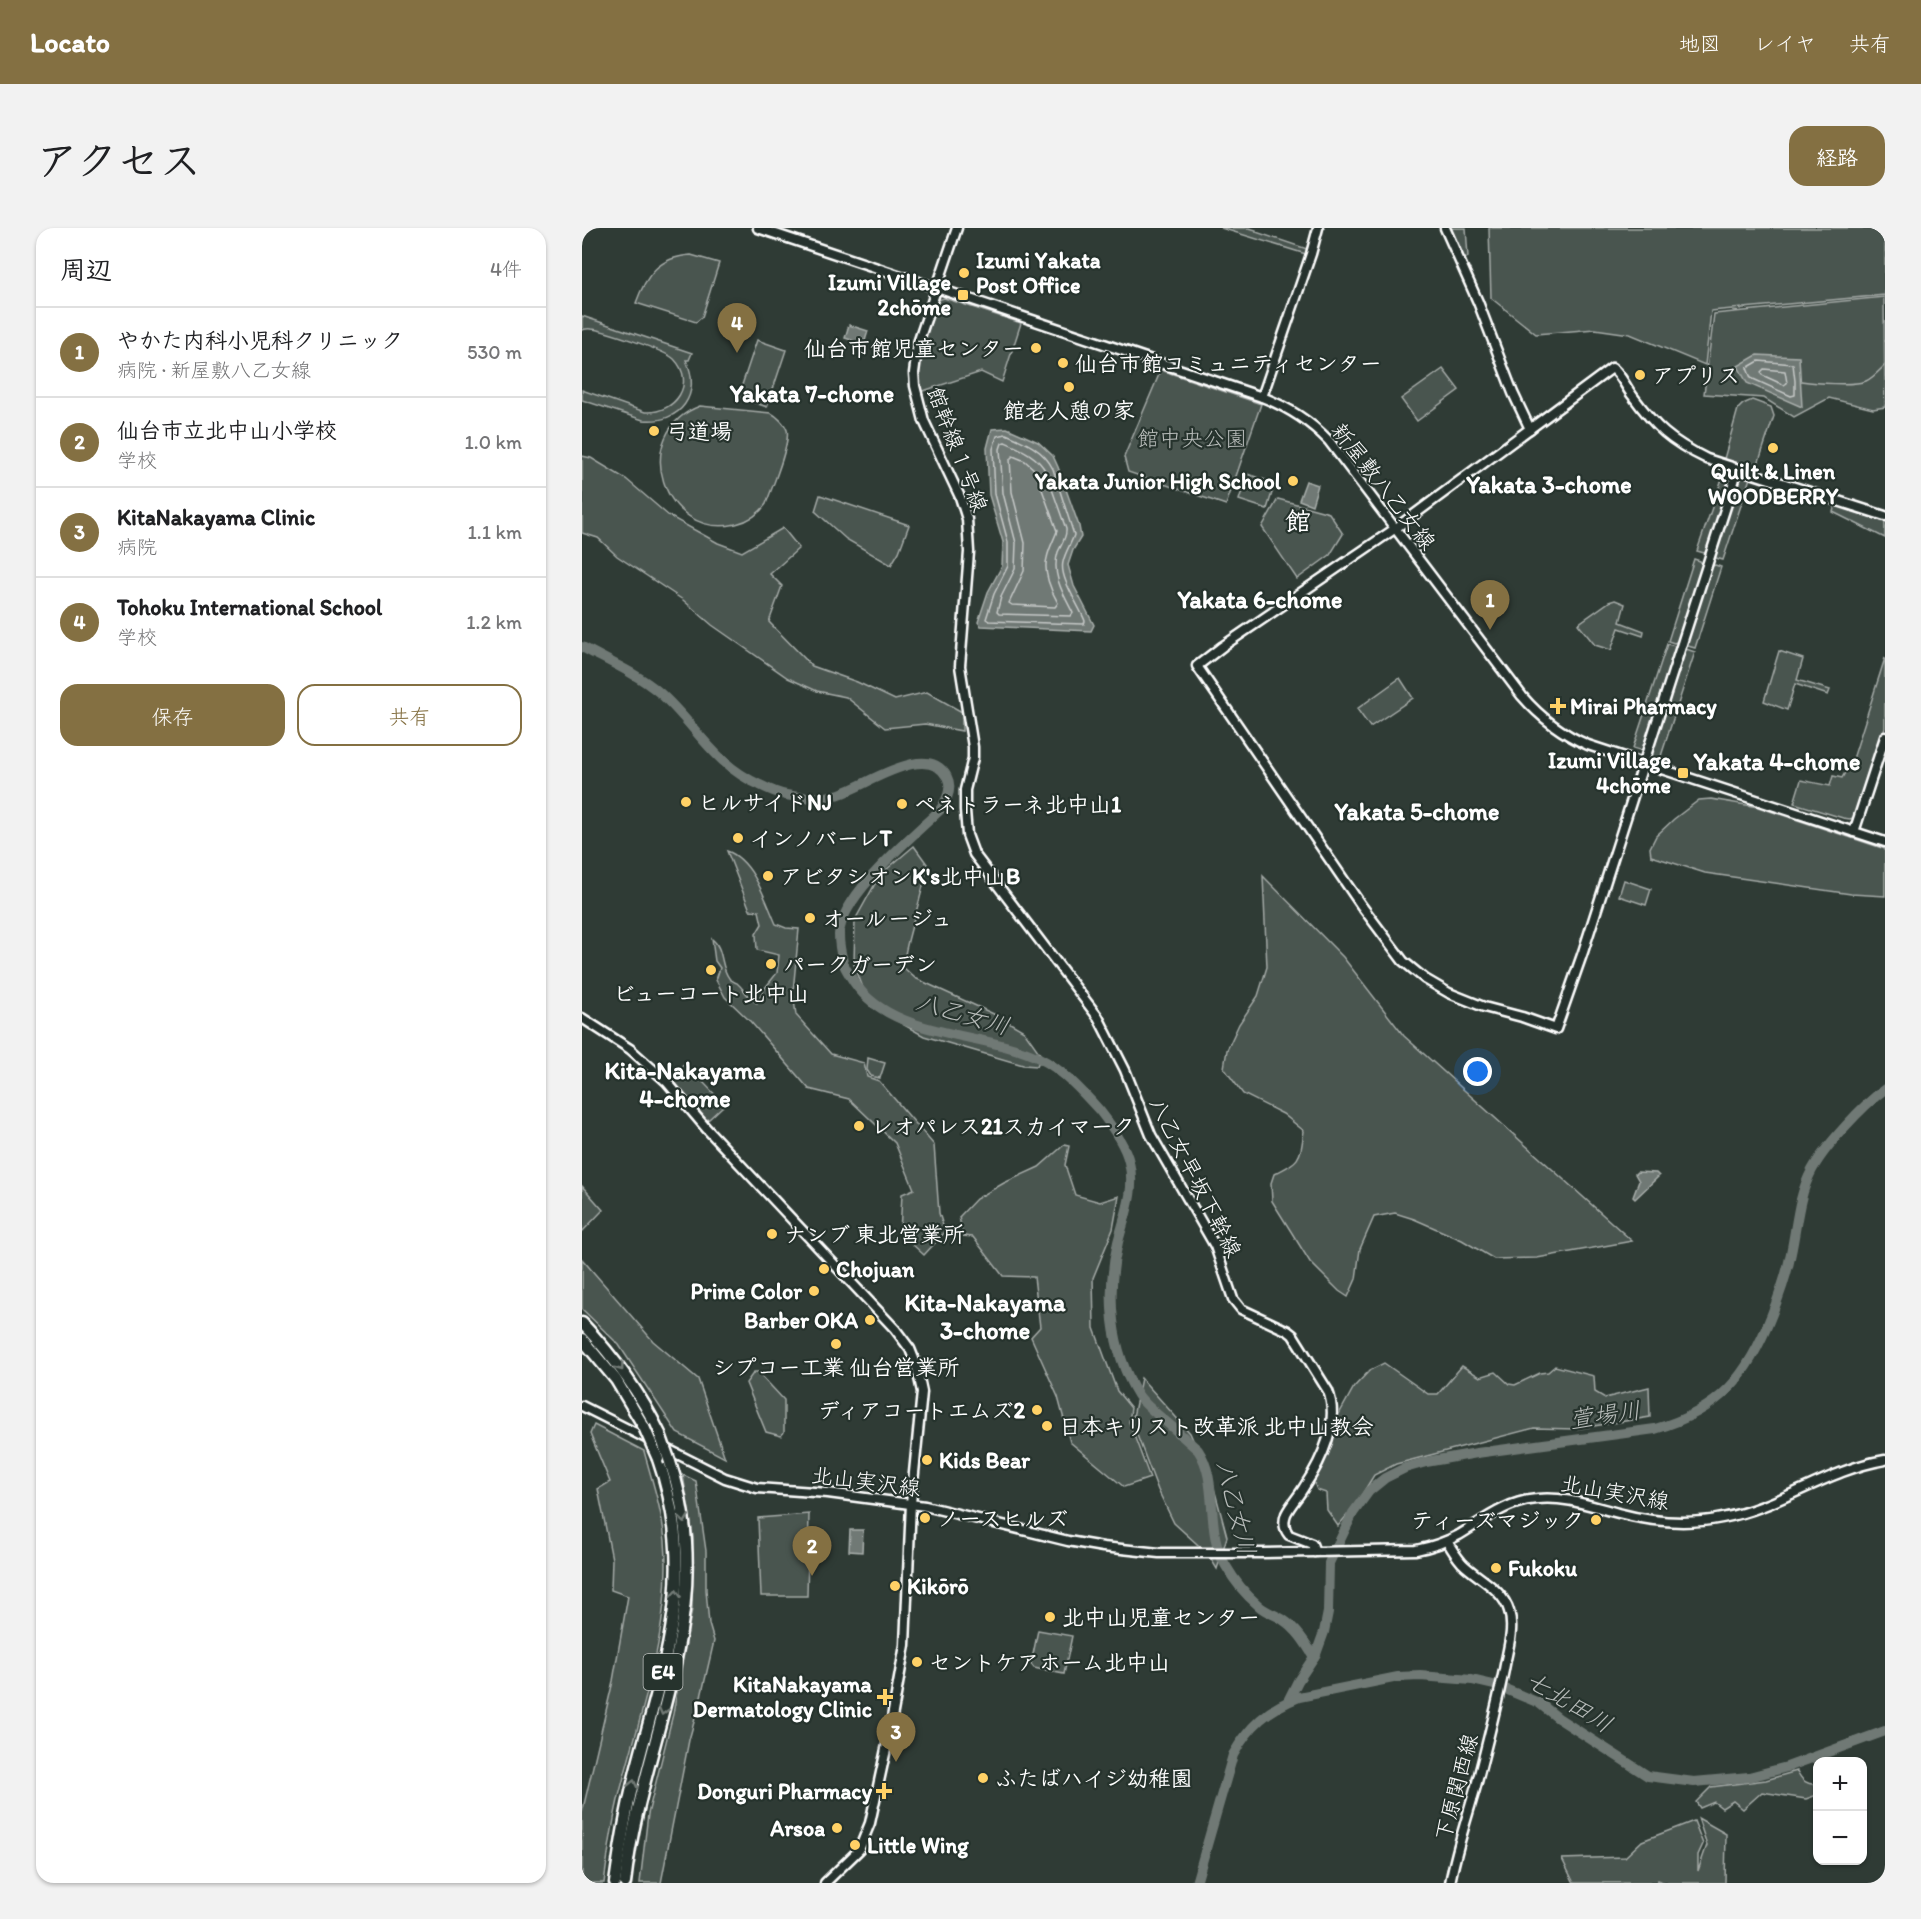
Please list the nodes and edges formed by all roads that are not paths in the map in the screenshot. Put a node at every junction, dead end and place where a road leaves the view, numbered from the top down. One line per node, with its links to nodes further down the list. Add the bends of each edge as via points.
1 (758, 228): 5 (street, 新屋敷八乙女線)
2 (957, 228): 5 (street, 館幹線１号線)
3 (1318, 228): 6 (street)
4 (1445, 228): 7 (street)
5 (937, 288): 6 (street, 新屋敷八乙女線); 12 (street, 館幹線１号線, via 915,357 915,386 924,421 967,519 969,552 960,666)
6 (1262, 397): 10 (street, 新屋敷八乙女線, via 1290,409 1316,427)
7 (1530, 429): 8 (street, via 1612,368 1662,432 1686,449); 10 (street)
8 (1737, 469): 9 (street); 13 (street)
9 (1885, 516)
10 (1396, 528): 13 (street, 新屋敷八乙女線, via 1536,712 1574,739); 13 (street, via 1197,666 1403,961 1449,993 1556,1029)
11 (1885, 737): 14 (street)
12 (973, 758): 23 (street, 八乙女早坂下幹線, via 965,790 965,810 967,835 974,854 1098,1017 1151,1135 1215,1246 1233,1299 1241,1309 1293,1335 1328,1391 1332,1410 1325,1445 1286,1514 1284,1525 1289,1535 1312,1544)
13 (1643, 763): 14 (street, 新屋敷八乙女線)
14 (1854, 831): 15 (street, 新屋敷八乙女線)
15 (1885, 842)
16 (582, 1018): 21 (street, via 630,1049 667,1082 910,1349 922,1392)
17 (582, 1323): 25 (highway, E4, one-way to 25, bridge, via 632,1383 660,1434 680,1494 687,1540 685,1614 634,1822)
18 (582, 1339): 24 (highway, E4, one-way to 18, bridge, via 635,1776 669,1647 677,1552 668,1490 644,1427 616,1380)
19 (582, 1406): 21 (street, 北山実沢線, via 743,1485)
20 (1885, 1460): 22 (street, 北山実沢線, via 1849,1468 1764,1507 1723,1518 1656,1521 1574,1501 1536,1499 1504,1508)
21 (911, 1503): 23 (street, 北山実沢線, via 1103,1547 1158,1553); 26 (street, via 905,1645 870,1823 859,1850)
22 (1447, 1540): 23 (street, 北山実沢線, via 1416,1550); 27 (street, 下原関西線, via 1461,1562 1505,1601 1511,1623 1498,1700)
23 (1317, 1552)
24 (615, 1883)
25 (625, 1883)
26 (825, 1883)
27 (1450, 1883)

